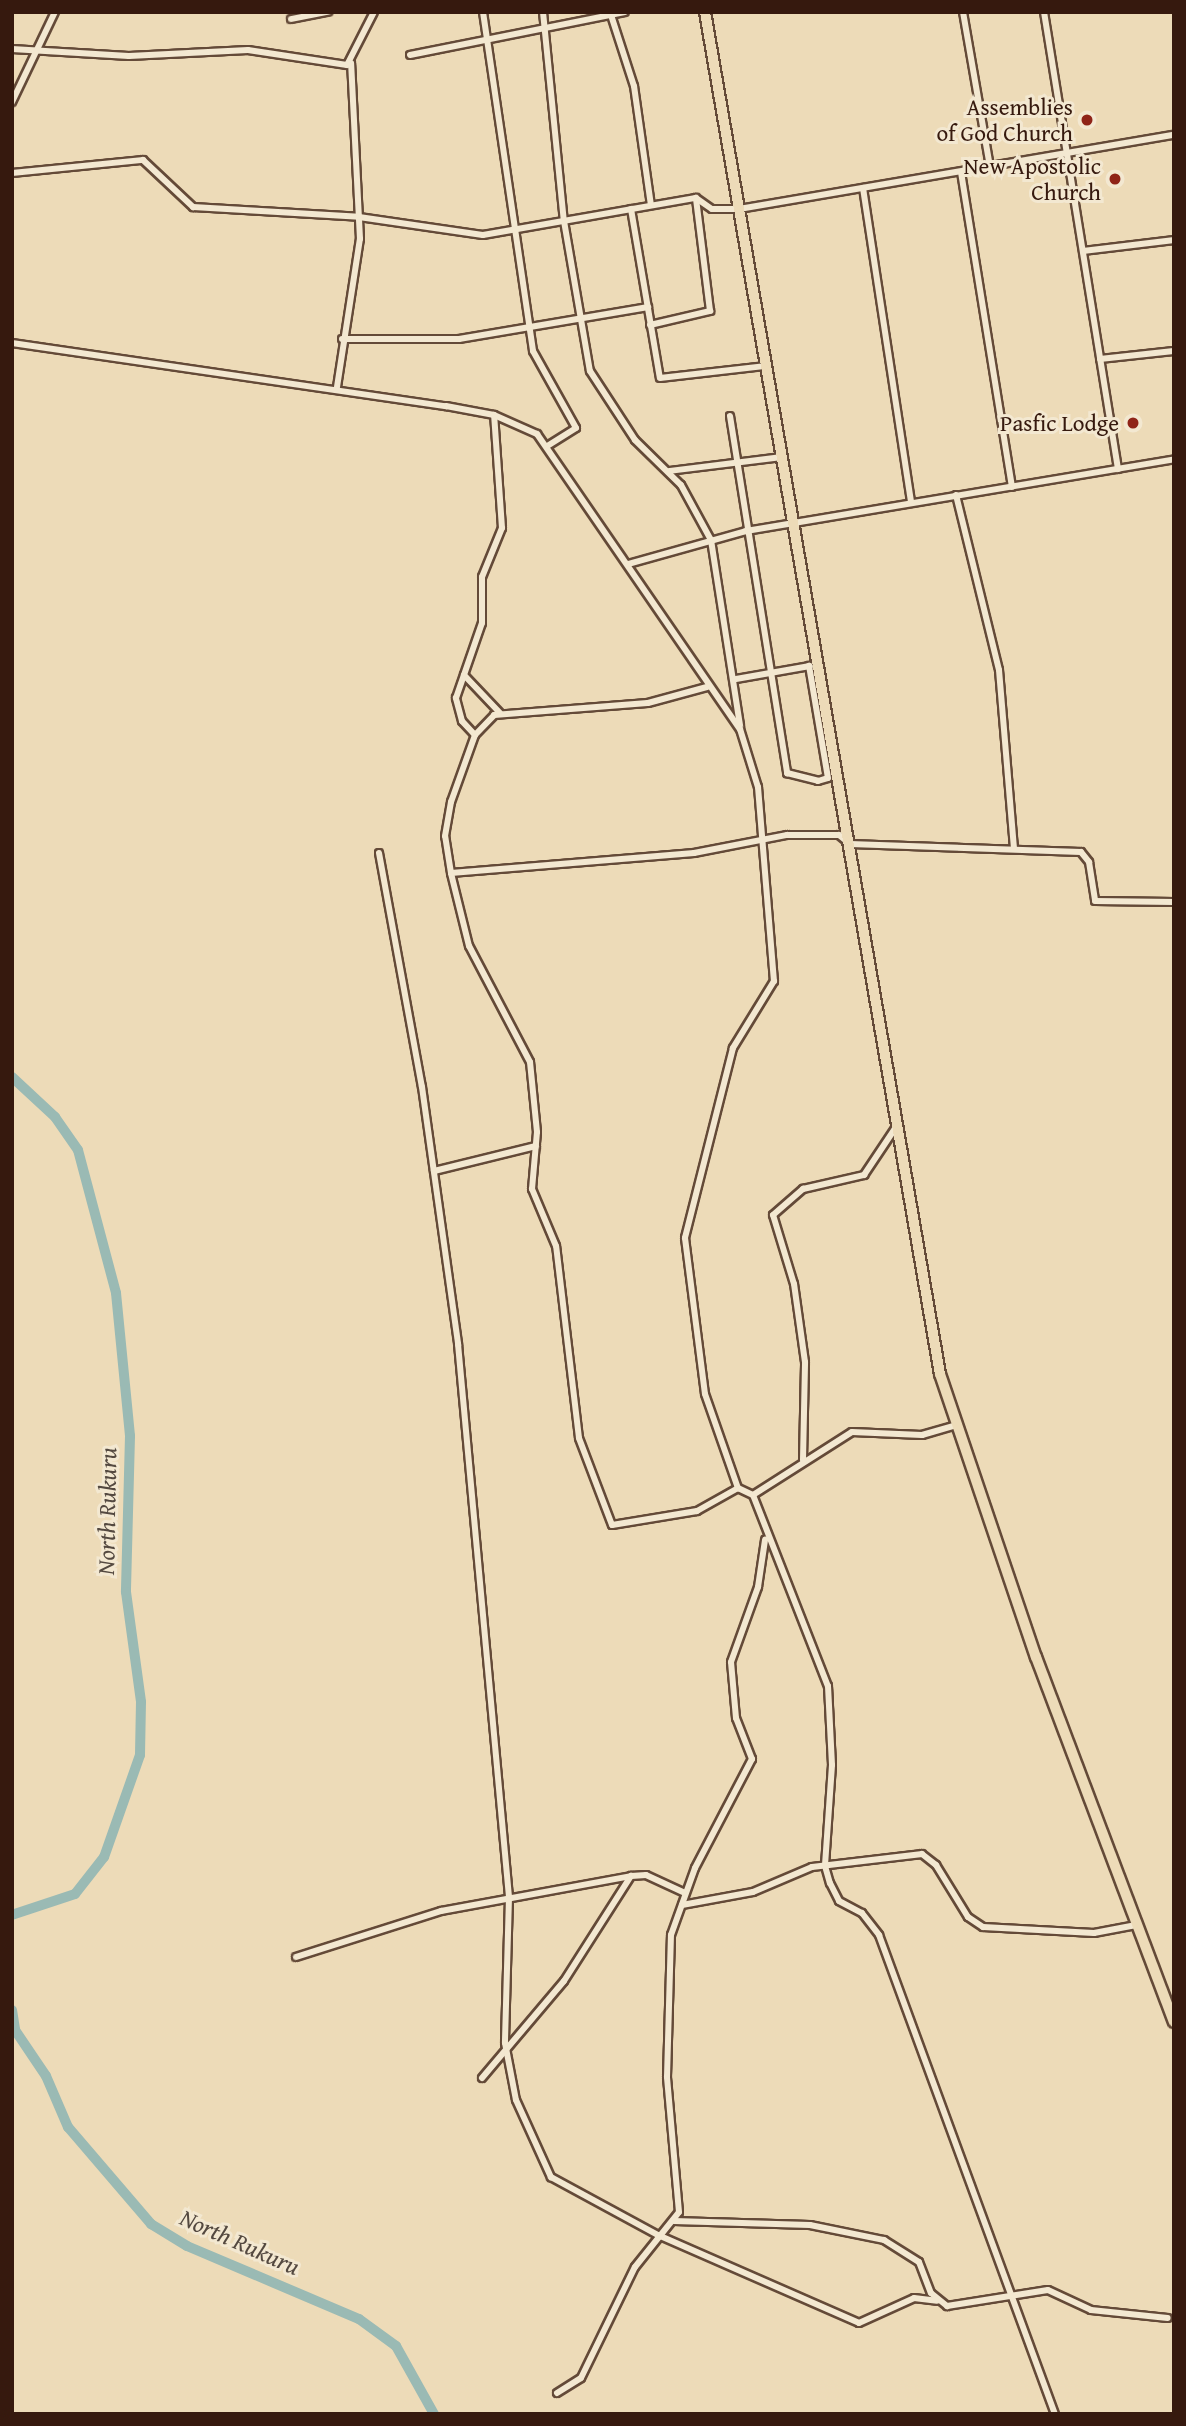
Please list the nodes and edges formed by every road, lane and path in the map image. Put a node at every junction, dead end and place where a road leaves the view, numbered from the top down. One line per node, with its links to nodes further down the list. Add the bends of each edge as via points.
1 (55, 12): 16 (street)
2 (328, 12): 12 (street)
3 (374, 12): 18 (street)
4 (483, 12): 14 (street)
5 (543, 12): 13 (street)
6 (625, 12): 11 (street)
7 (705, 12): 29 (main road)
8 (963, 12): 22 (street)
9 (1044, 12): 21 (street)
10 (600, 15): 11 (street); 13 (street)
11 (611, 15): 27 (street, via 634,86)
12 (291, 19)
13 (547, 27): 14 (street); 31 (street)
14 (489, 39): 17 (street); 32 (street)
15 (12, 49): 16 (street)
16 (35, 52): 18 (street, via 247,50); 19 (street)
17 (410, 55)
18 (351, 64): 30 (street)
19 (12, 103)
20 (1174, 135): 21 (street)
21 (1066, 153): 22 (street); 34 (street)
22 (990, 166): 23 (street)
23 (961, 172): 25 (street); 53 (street)
24 (12, 173): 30 (street, via 143,160 193,207)
25 (863, 188): 29 (street); 55 (street)
26 (696, 198): 27 (street); 29 (street, via 712,209); 38 (street, via 710,311)
27 (651, 205): 28 (street)
28 (631, 209): 31 (street); 35 (street)
29 (739, 209): 43 (main road)
30 (359, 217): 32 (street, via 469,234); 39 (street)
31 (564, 221): 32 (street); 36 (street)
32 (512, 233): 37 (street)
33 (1174, 240): 34 (street)
34 (1083, 251): 42 (street)
35 (648, 307): 36 (street); 38 (street)
36 (582, 318): 37 (street); 52 (street, via 598,391)
37 (527, 323): 39 (street, via 459,339); 47 (street, via 536,358 576,428)
38 (650, 325): 43 (street, via 660,378)
39 (342, 340): 44 (street)
40 (12, 343): 44 (street)
41 (1174, 351): 42 (street)
42 (1100, 359): 51 (street)
43 (766, 366): 48 (main road)
44 (337, 387): 45 (street)
45 (494, 415): 47 (street); 62 (street, via 502,528 482,578 482,624)
46 (730, 416): 50 (street)
47 (549, 445): 59 (street)
48 (782, 457): 50 (street); 56 (main road)
49 (1174, 459): 51 (street)
50 (735, 464): 52 (street); 57 (street)
51 (1118, 468): 53 (street)
52 (668, 471): 58 (street)
53 (1013, 487): 54 (street)
54 (956, 495): 55 (street); 70 (street, via 999,670)
55 (911, 502): 56 (street)
56 (795, 524): 57 (street); 60 (main road)
57 (746, 531): 58 (street); 61 (street)
58 (711, 540): 59 (street); 63 (street)
59 (628, 564): 64 (street)
60 (814, 664): 61 (street); 61 (street, via 828,778 818,781 787,773); 69 (main road)
61 (772, 674): 63 (street)
62 (464, 675): 65 (street); 67 (street, via 458,709)
63 (736, 679): 66 (street)
64 (707, 687): 65 (street, via 648,703); 66 (street)
65 (500, 713): 67 (street)
66 (740, 729): 68 (street, via 756,775)
67 (475, 735): 72 (street, via 445,827)
68 (762, 839): 69 (street, via 839,835); 72 (street, via 694,853); 79 (street, via 774,981 733,1048 685,1226 703,1386)
69 (850, 844): 70 (street); 74 (main road)
70 (1014, 848): 73 (street, via 1086,854 1095,901)
71 (379, 853): 76 (street)
72 (451, 873): 75 (street, via 469,946 525,1047)
73 (1174, 902)
74 (896, 1127): 77 (main road); 78 (street, via 864,1175 803,1189 773,1215 794,1284 805,1362)
75 (536, 1146): 76 (street); 79 (street, via 532,1189 556,1245 579,1438 612,1525 697,1511)
76 (435, 1171): 85 (street, via 458,1344)
77 (954, 1426): 78 (street, via 922,1435 852,1433); 87 (main road)
78 (803, 1460): 80 (street)
79 (738, 1488): 80 (street)
80 (753, 1495): 81 (street)
81 (765, 1538): 82 (street, via 828,1686 832,1765); 84 (street, via 758,1587 731,1662 736,1718 752,1759)
82 (825, 1866): 86 (street, via 754,1892); 87 (street, via 928,1856 968,1917 994,1929 1094,1933); 94 (street, via 839,1901 862,1913 879,1935)
83 (631, 1876): 84 (street, via 646,1875); 85 (street); 90 (street, via 564,1981)
84 (685, 1893): 86 (street)
85 (509, 1897): 88 (street, via 381,1926); 90 (street)
86 (682, 1905): 92 (street, via 667,1972 667,2077 679,2207)
87 (1136, 1926): 89 (main road)
88 (296, 1957)
89 (1174, 2022)
90 (507, 2050): 91 (street); 93 (street, via 516,2100 551,2177)
91 (482, 2078)
92 (674, 2221): 93 (street); 95 (street, via 737,2228 810,2225 884,2241 919,2263)
93 (658, 2235): 95 (street, via 859,2323 914,2298); 97 (street, via 635,2267 584,2373)
94 (1013, 2293): 95 (street, via 947,2306); 96 (street, via 1060,2291 1091,2310); 98 (street)
95 (937, 2301)
96 (1168, 2318)
97 (557, 2393)
98 (1055, 2414)

